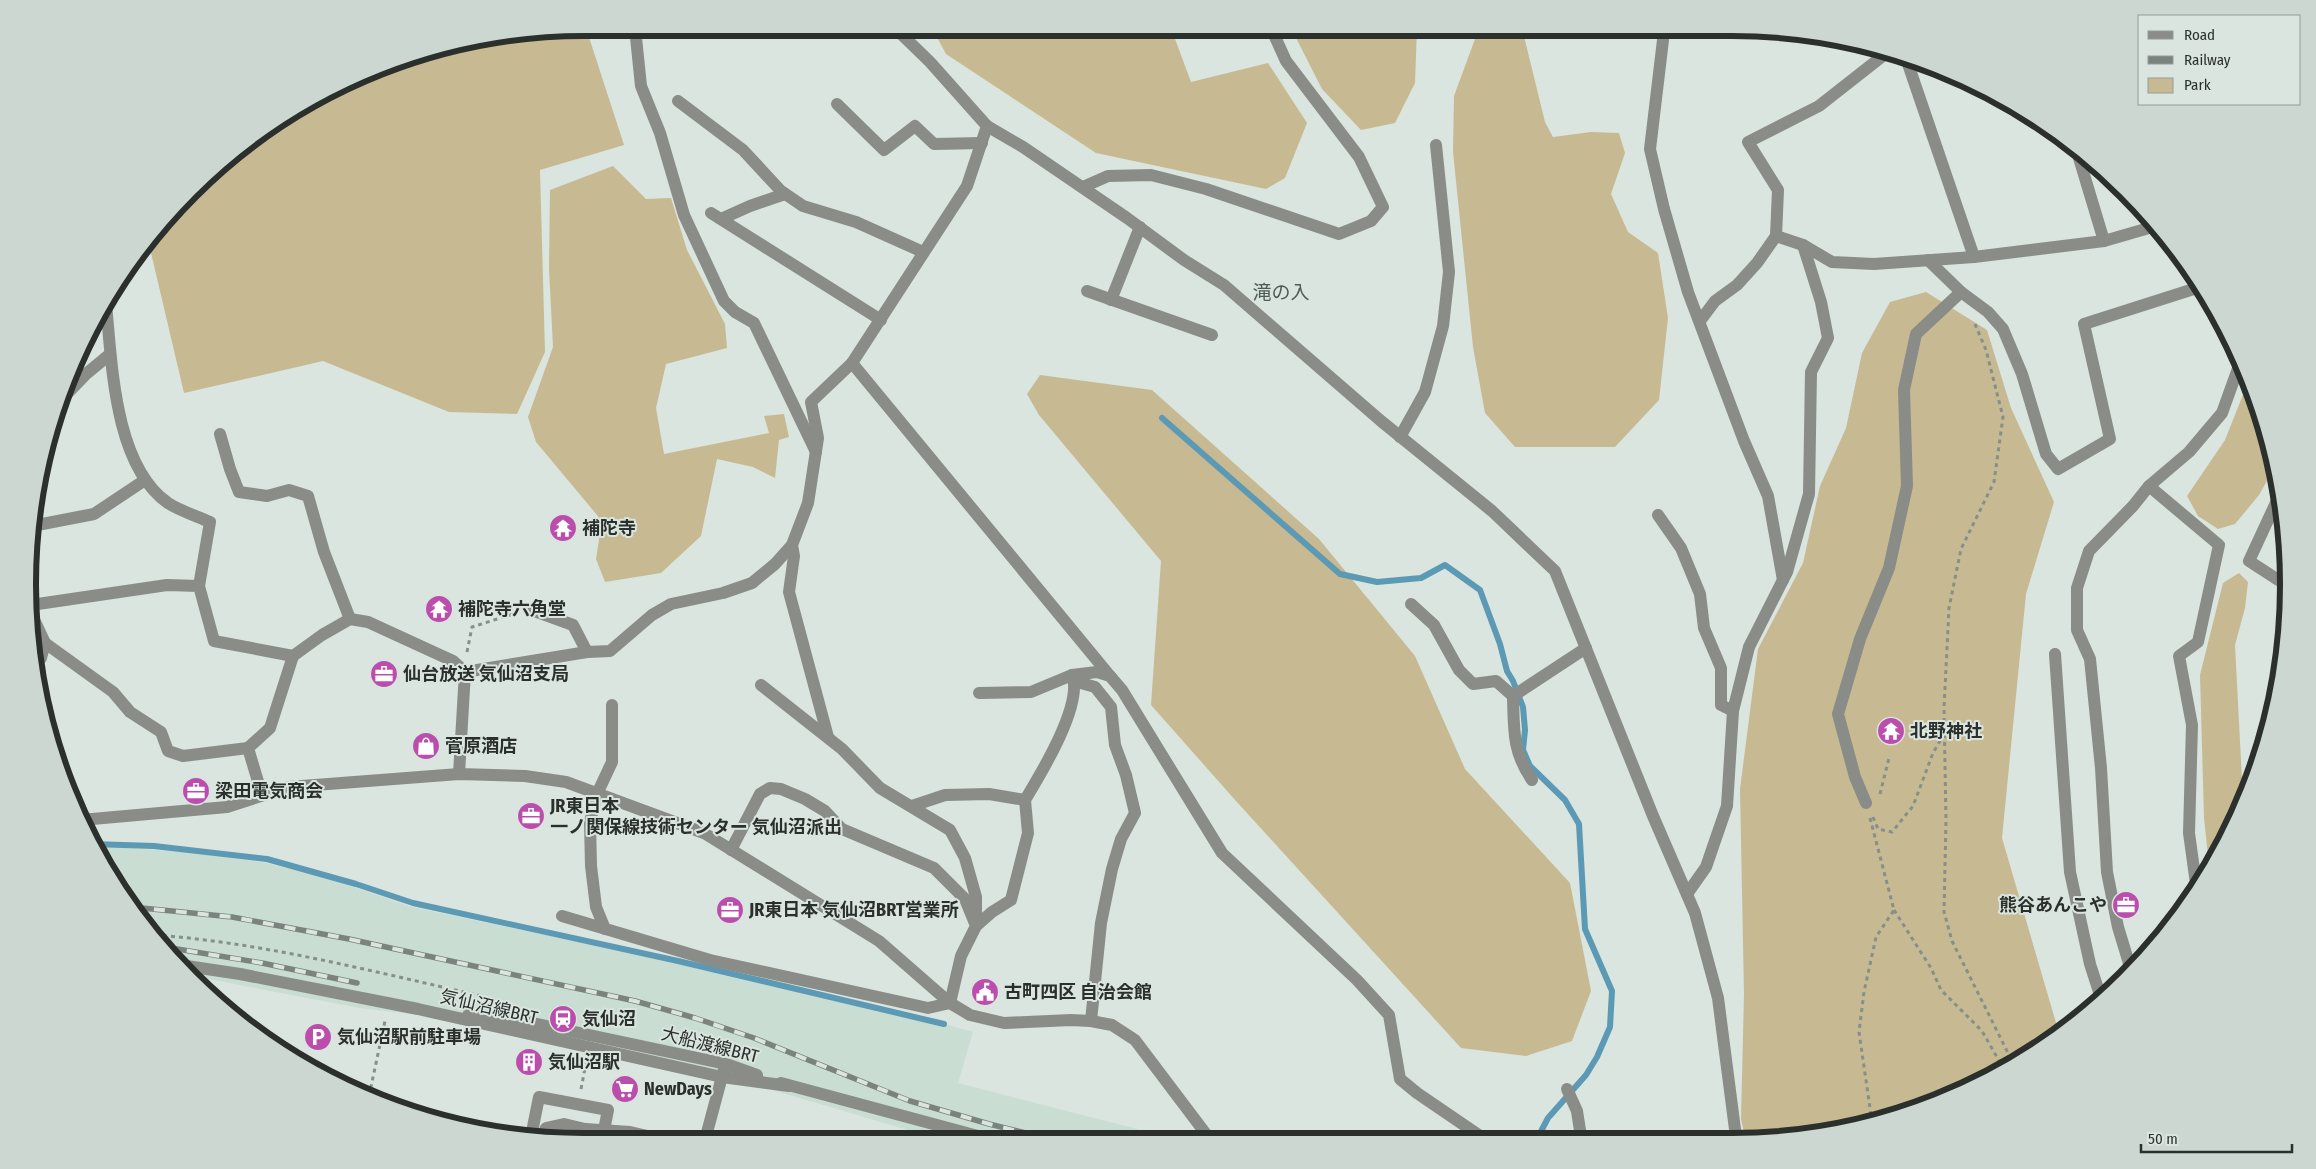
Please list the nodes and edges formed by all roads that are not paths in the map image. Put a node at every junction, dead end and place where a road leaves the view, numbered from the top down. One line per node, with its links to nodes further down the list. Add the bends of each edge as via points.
1 (636, 36): 37 (street, via 641,86 660,134 684,215 724,300 735,312 754,323)
2 (903, 36): 9 (street)
3 (1275, 36): 13 (street, via 1286,61 1358,157 1383,207 1371,221 1339,234 1206,189 1151,175 1108,176)
4 (1663, 36): 29 (street, via 1650,149 1688,292)
5 (1881, 57): 17 (street, via 1818,106 1748,142 1778,190)
6 (1908, 65): 21 (street)
7 (678, 101): 14 (street, via 743,150)
8 (837, 104): 10 (street, via 884,150 915,126 934,144)
9 (987, 126): 10 (street); 13 (street)
10 (982, 143): 20 (street, via 967,186)
11 (1436, 145): 36 (street, via 1449,272 1444,317 1425,392)
12 (2080, 162): 18 (street)
13 (1083, 187): 15 (street)
14 (785, 194): 20 (street, via 803,206 856,222); 28 (street, via 716,216)
15 (1140, 227): 26 (street); 36 (street, via 1224,285)
16 (2148, 228): 18 (street)
17 (1776, 236): 19 (street); 29 (street, via 1757,263 1737,285 1715,301)
18 (2104, 241): 21 (street)
19 (1803, 245): 22 (street, via 1832,262 1874,264); 44 (street, via 1821,302 1828,338 1811,372 1809,494)
20 (923, 252): 28 (street)
21 (1974, 257): 22 (street)
22 (1928, 260): 25 (street)
23 (2193, 289): 25 (street, via 2084,324 2110,439 2058,469 2046,454 2022,374 2003,329 1988,312)
24 (1086, 291): 26 (street)
25 (1961, 292): 73 (street, via 1916,334 1904,390 1907,486 1889,568 1860,639 1838,714 1855,777)
26 (1111, 300): 30 (street)
27 (107, 316): 31 (street)
28 (881, 320): 32 (street)
29 (1700, 320): 44 (street, via 1744,441 1768,496)
30 (1212, 335)
31 (109, 355): 34 (street); 38 (street, via 120,418)
32 (852, 363): 37 (street, via 811,402 818,438); 59 (street)
33 (2237, 372): 39 (street, via 2222,413 2189,452)
34 (73, 387)
35 (220, 434): 50 (street, via 239,492 267,496 289,490 308,496 324,552)
36 (1400, 437): 53 (street, via 1492,511 1555,571)
37 (816, 452): 43 (street, via 808,503)
38 (145, 480): 42 (street, via 94,514); 46 (street, via 168,503 210,522)
39 (2149, 486): 77 (street, via 2219,545 2198,642 2179,656 2192,726 2189,833); 82 (street, via 2089,551 2077,588 2077,630 2090,658 2107,872)
40 (2274, 507): 45 (street, via 2249,561)
41 (1658, 515): 65 (street, via 1681,548 1700,594 1704,628 1721,668 1721,705)
42 (40, 525)
43 (792, 545): 54 (street, via 752,584 671,604 652,615 610,651); 66 (street, via 794,556 789,592)
44 (1783, 580): 65 (street, via 1749,647)
45 (2280, 581)
46 (199, 586): 47 (street, via 168,585); 56 (street, via 214,641)
47 (37, 604)
48 (1411, 604): 63 (street, via 1434,625 1459,670 1473,684 1496,681)
49 (529, 609): 54 (street, via 573,625)
50 (350, 619): 56 (street); 58 (street, via 368,622 453,661)
51 (38, 628): 52 (street)
52 (45, 643): 57 (street); 67 (street, via 113,692 130,712 161,732 168,751 184,756)
53 (1586, 648): 63 (street); 78 (street)
54 (587, 652): 58 (street)
55 (2055, 654): 84 (street, via 2070,872)
56 (293, 656): 67 (street, via 270,728)
57 (41, 657)
58 (465, 672): 68 (street)
59 (1110, 676): 60 (street, via 1098,672); 97 (street, via 1122,690 1222,853 1357,980 1389,1015 1400,1079)
60 (1073, 678): 62 (street, via 1031,692); 72 (street, via 1072,704 1056,746); 87 (street, via 1095,687 1110,707 1115,745 1126,775 1134,813 1121,839 1101,922)
61 (760, 685): 66 (street)
62 (979, 693)
63 (1517, 693): 69 (street, via 1515,746 1521,765)
64 (612, 705): 70 (street, via 612,762)
65 (1733, 712): 78 (street, via 1727,806 1706,868)
66 (828, 737): 74 (street, via 880,788)
67 (248, 748): 71 (street)
68 (459, 774): 70 (street, via 525,776 566,782); 71 (street, via 289,787)
69 (1532, 780)
70 (597, 794): 76 (street, via 704,832); 81 (street, via 590,822 591,866 596,907)
71 (262, 796): 75 (street, via 227,807)
72 (1025, 800): 74 (street, via 989,794 945,794); 80 (street, via 1028,833 1011,900)
73 (1866, 803)
74 (912, 806): 80 (street, via 950,830 964,858 976,897)
75 (89, 819)
76 (731, 850): 80 (street, via 760,794 770,788 781,789 824,810 842,829 934,868 966,899); 85 (street, via 879,941)
77 (2195, 876)
78 (1687, 894): 99 (street, via 1718,998)
79 (562, 916): 81 (street)
80 (976, 926): 85 (street, via 961,956)
81 (605, 929): 85 (street, via 710,960 928,1008)
82 (2129, 962)
83 (192, 967): 86 (street, 気仙沼線BRT)
84 (2099, 991)
85 (950, 1003): 87 (street, via 970,1015 1004,1023)
86 (418, 1009): 88 (street, 大船渡線BRT, via 499,1016)
87 (1091, 1021): 96 (street, via 1112,1025 1135,1040)
88 (724, 1071): 94 (street); 95 (street)
89 (1567, 1089): 98 (street, via 1577,1111)
90 (532, 1130): 93 (street, via 539,1097 608,1110)
91 (544, 1131): 92 (street, via 546,1128 564,1124)
92 (580, 1133)
93 (604, 1133)
94 (707, 1133)
95 (966, 1133)
96 (1205, 1133)
97 (1476, 1133)
98 (1580, 1133)
99 (1735, 1133)

